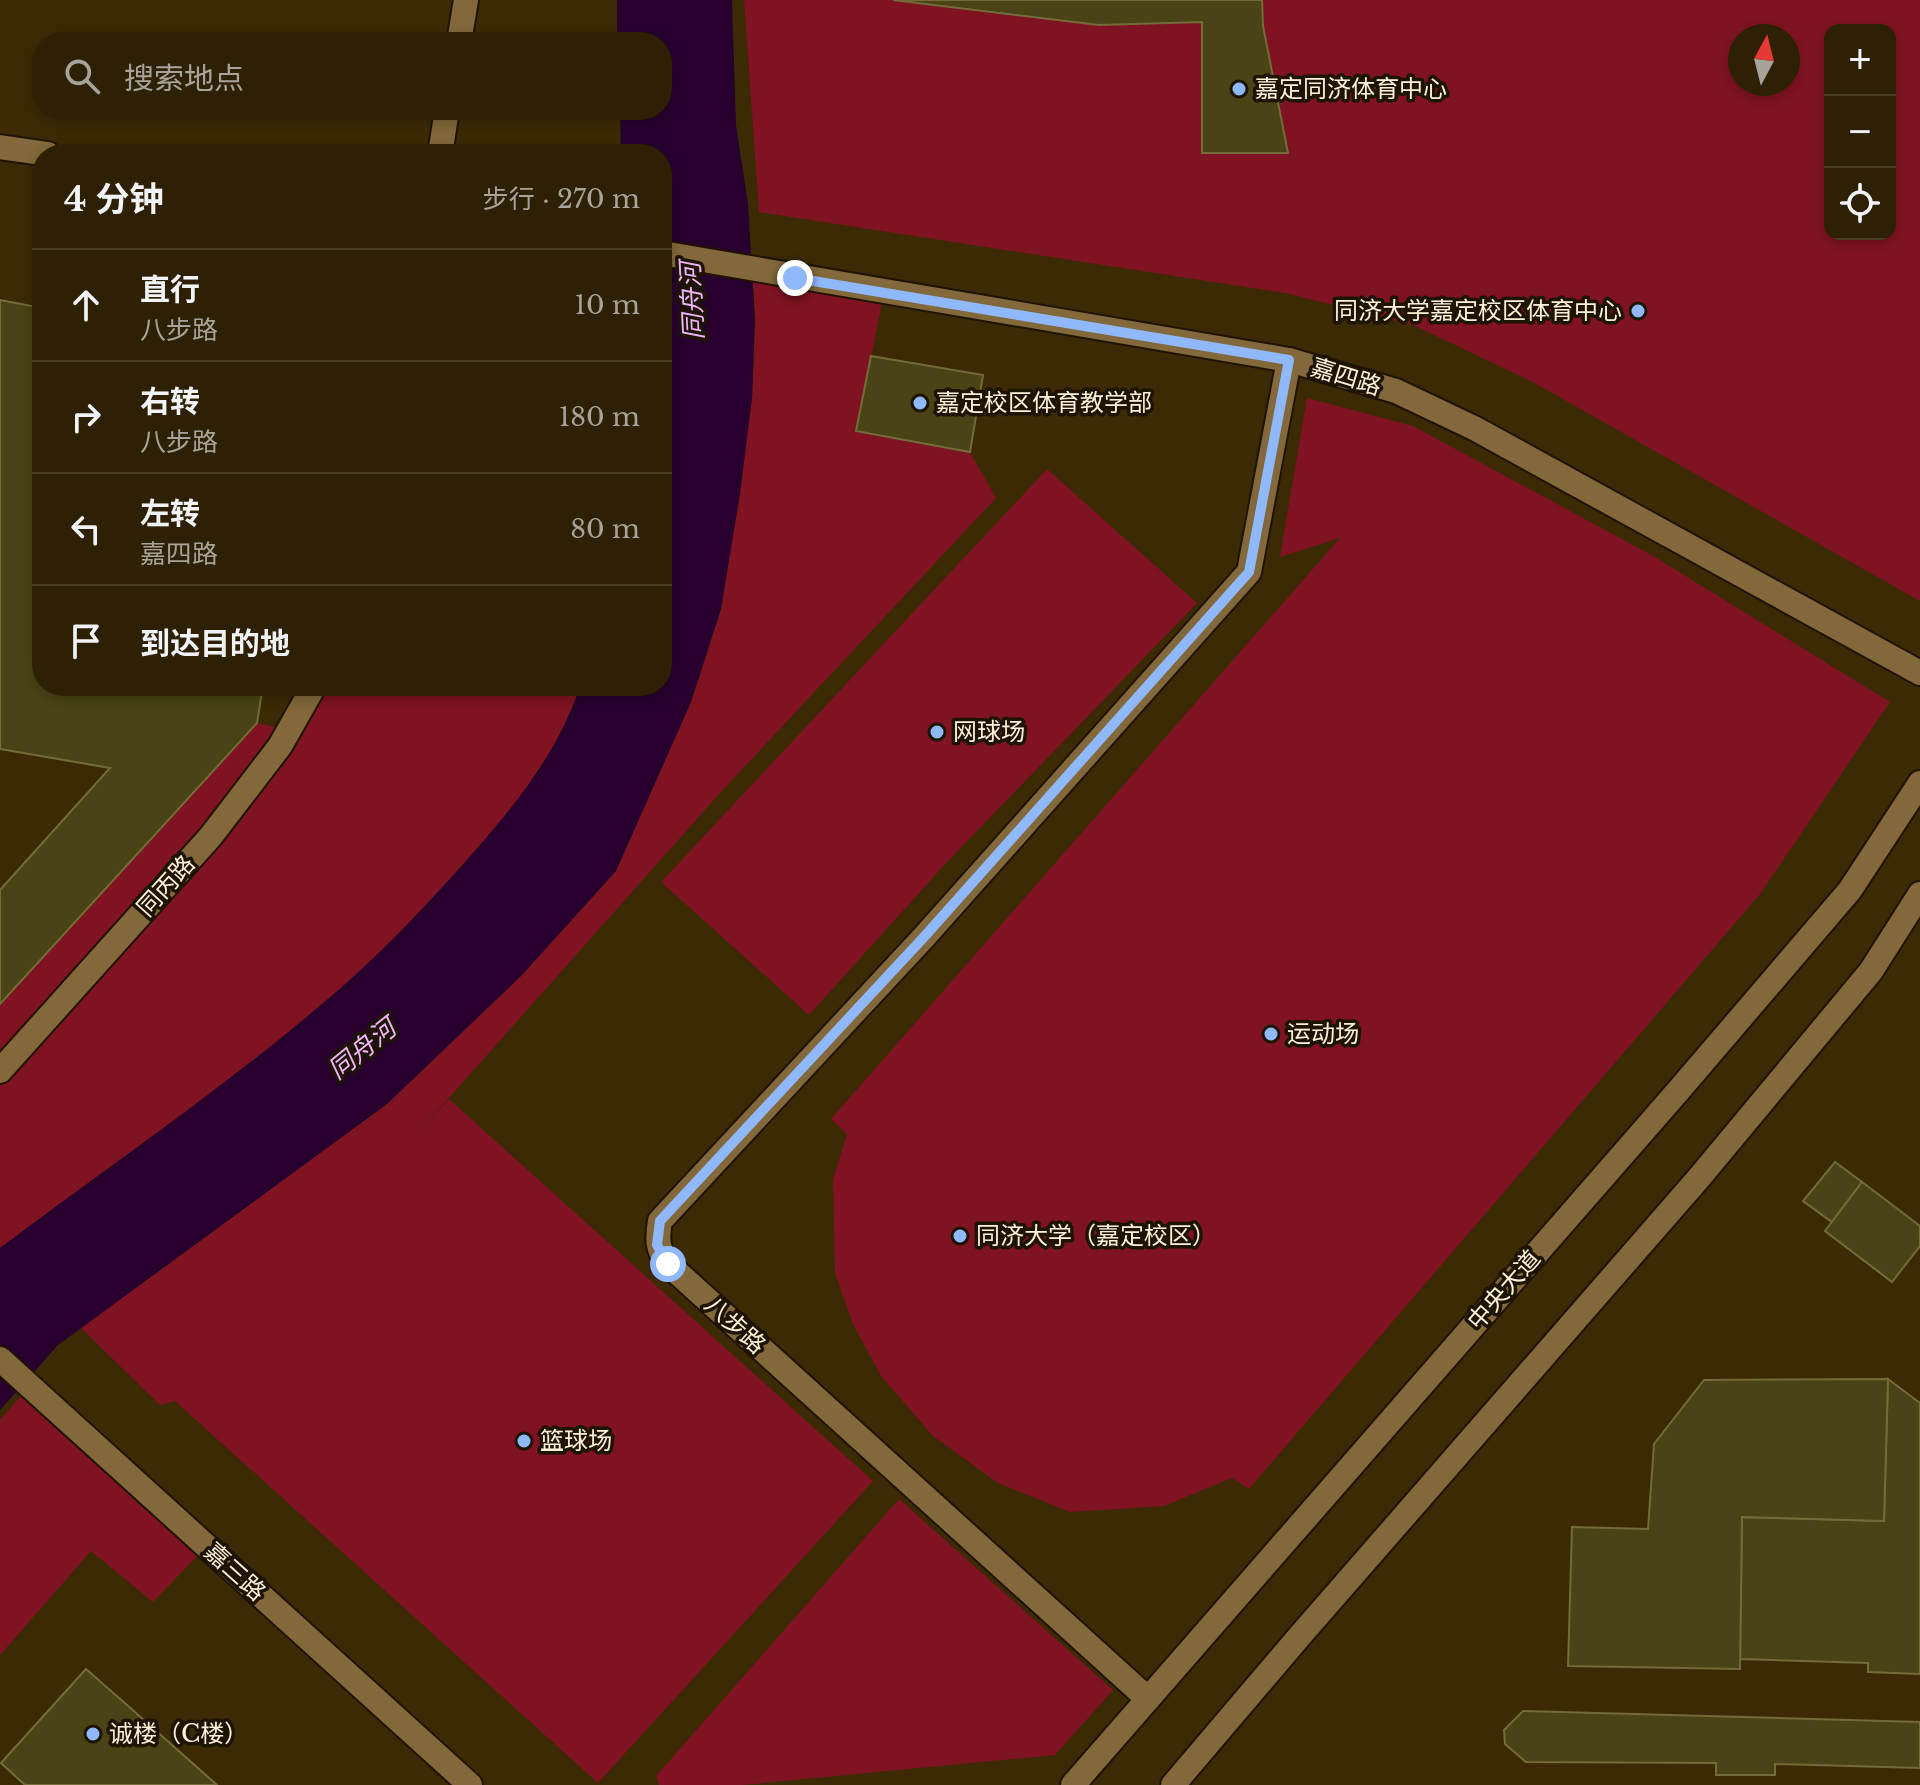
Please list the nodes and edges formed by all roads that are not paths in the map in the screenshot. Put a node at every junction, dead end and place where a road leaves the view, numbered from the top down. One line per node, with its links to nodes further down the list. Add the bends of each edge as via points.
1 (466, 0): 2 (lane)
2 (461, 32)
3 (445, 120): 4 (lane)
4 (442, 144)
5 (0, 147): 6 (lane)
6 (32, 152)
7 (672, 255): 8 (lane, 嘉四路)
8 (1289, 360): 9 (lane, 嘉四路, via 1396,391 1474,428); 15 (lane, 八步路, via 1249,572 924,937 660,1221 658,1234 657,1245 668,1264)
9 (1920, 673)
10 (308, 696): 13 (lane, 同丙路, via 280,746 211,836)
11 (1920, 783): 15 (lane, 中央大道, via 1850,890)
12 (1920, 894): 18 (lane, via 1871,971 1698,1179)
13 (0, 1071)
14 (0, 1359): 16 (lane, 嘉三路)
15 (1148, 1699): 17 (lane, 中央大道)
16 (470, 1785)
17 (1073, 1785)
18 (1173, 1785)

